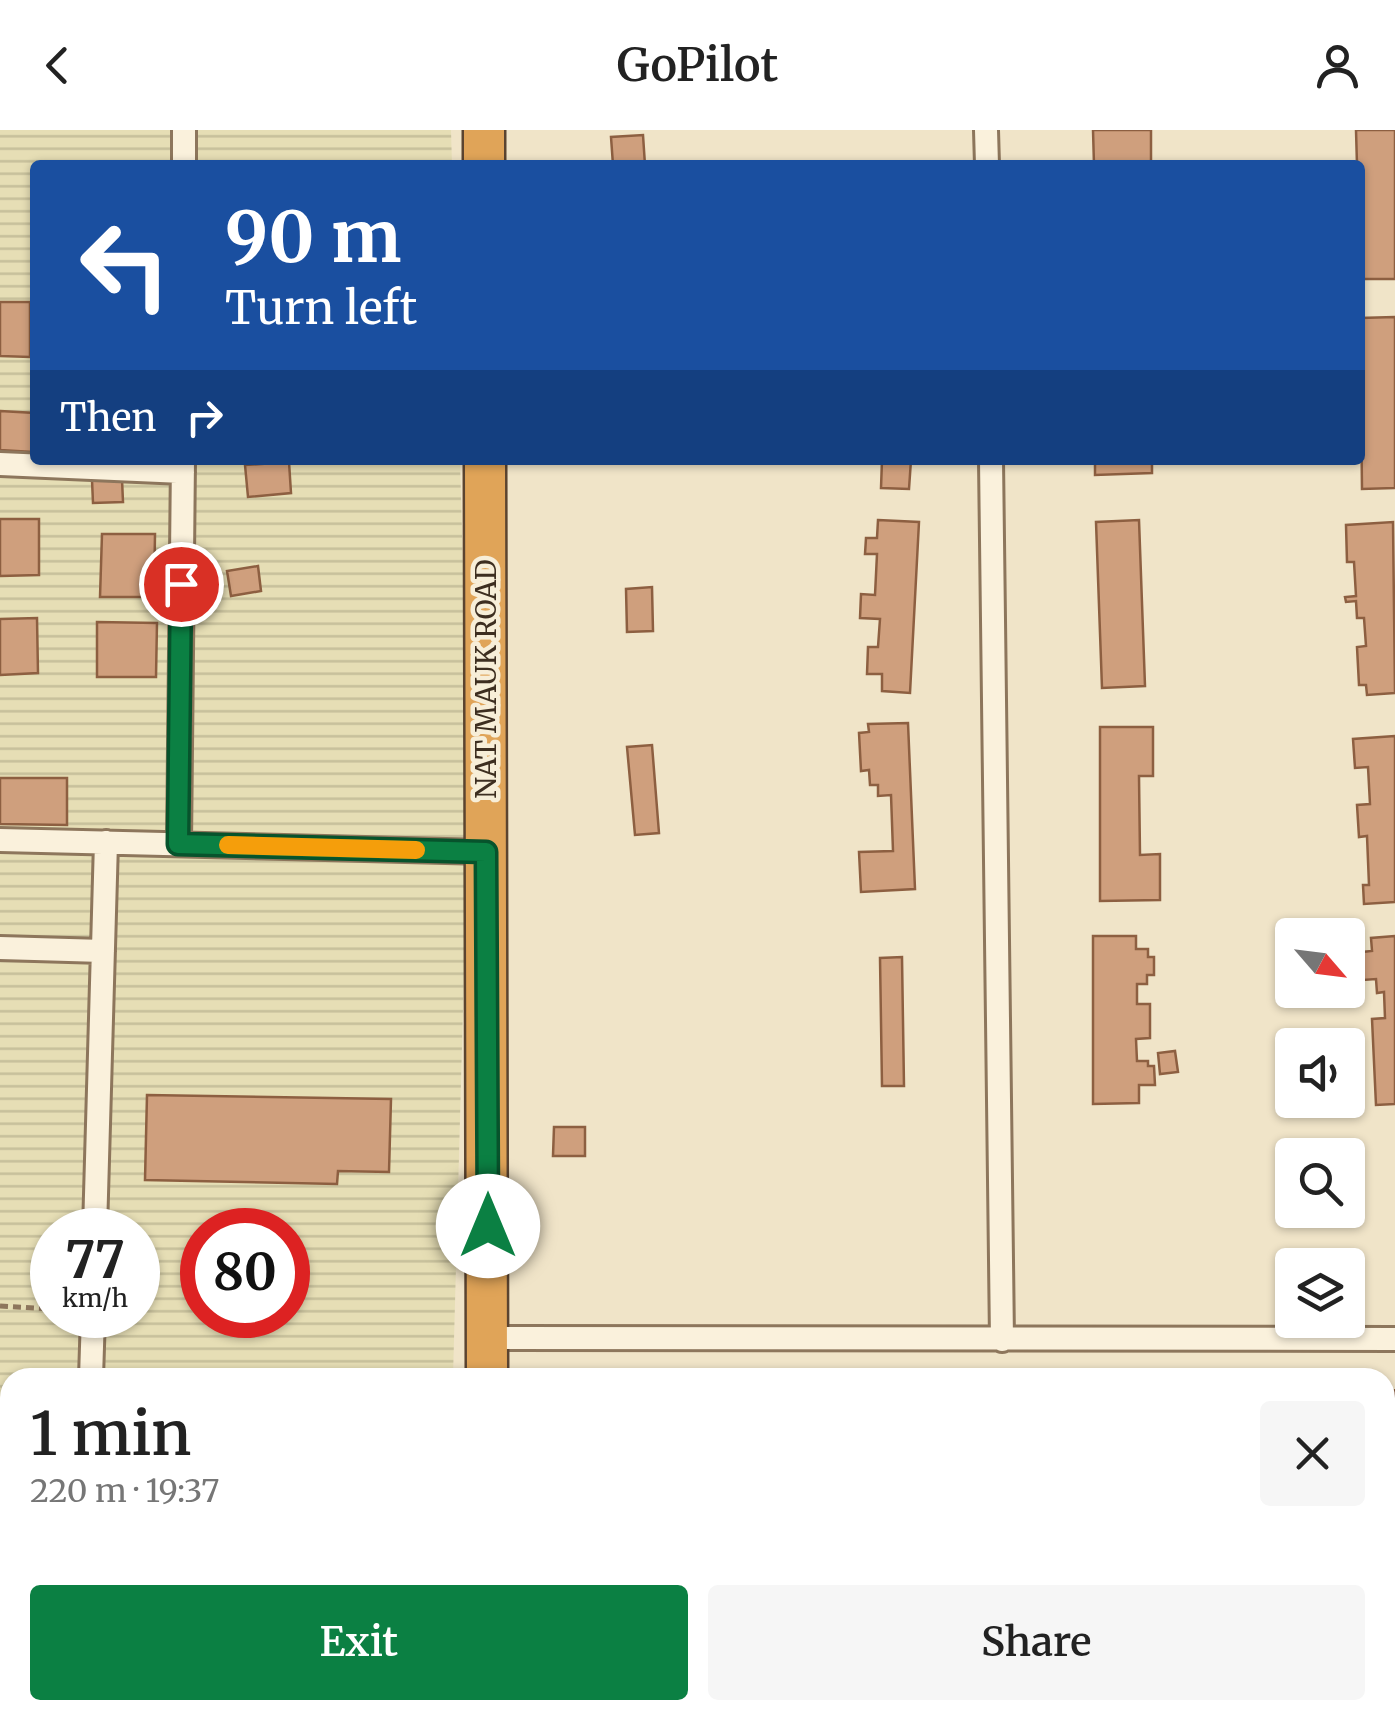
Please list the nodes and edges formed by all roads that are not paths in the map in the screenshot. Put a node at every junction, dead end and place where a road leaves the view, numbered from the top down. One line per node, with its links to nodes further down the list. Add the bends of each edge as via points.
1 (184, 130): 4 (street)
2 (484, 130): 5 (highway)
3 (986, 130): 6 (street)
4 (184, 160)
5 (484, 160)
6 (987, 160)
7 (0, 464): 8 (street)
8 (30, 464)
9 (91, 465): 12 (street)
10 (485, 465): 16 (highway, NAT MAUK ROAD)
11 (991, 465): 22 (street)
12 (182, 466): 15 (street)
13 (0, 840): 14 (street)
14 (106, 842): 15 (street); 18 (street)
15 (178, 844): 16 (street)
16 (486, 852): 23 (highway, NAT MAUK ROAD)
17 (0, 948): 18 (street)
18 (103, 952): 19 (street)
19 (96, 1208)
20 (92, 1338): 24 (street)
21 (1395, 1339): 22 (street)
22 (1002, 1340): 23 (street)
23 (487, 1358)
24 (91, 1368)

